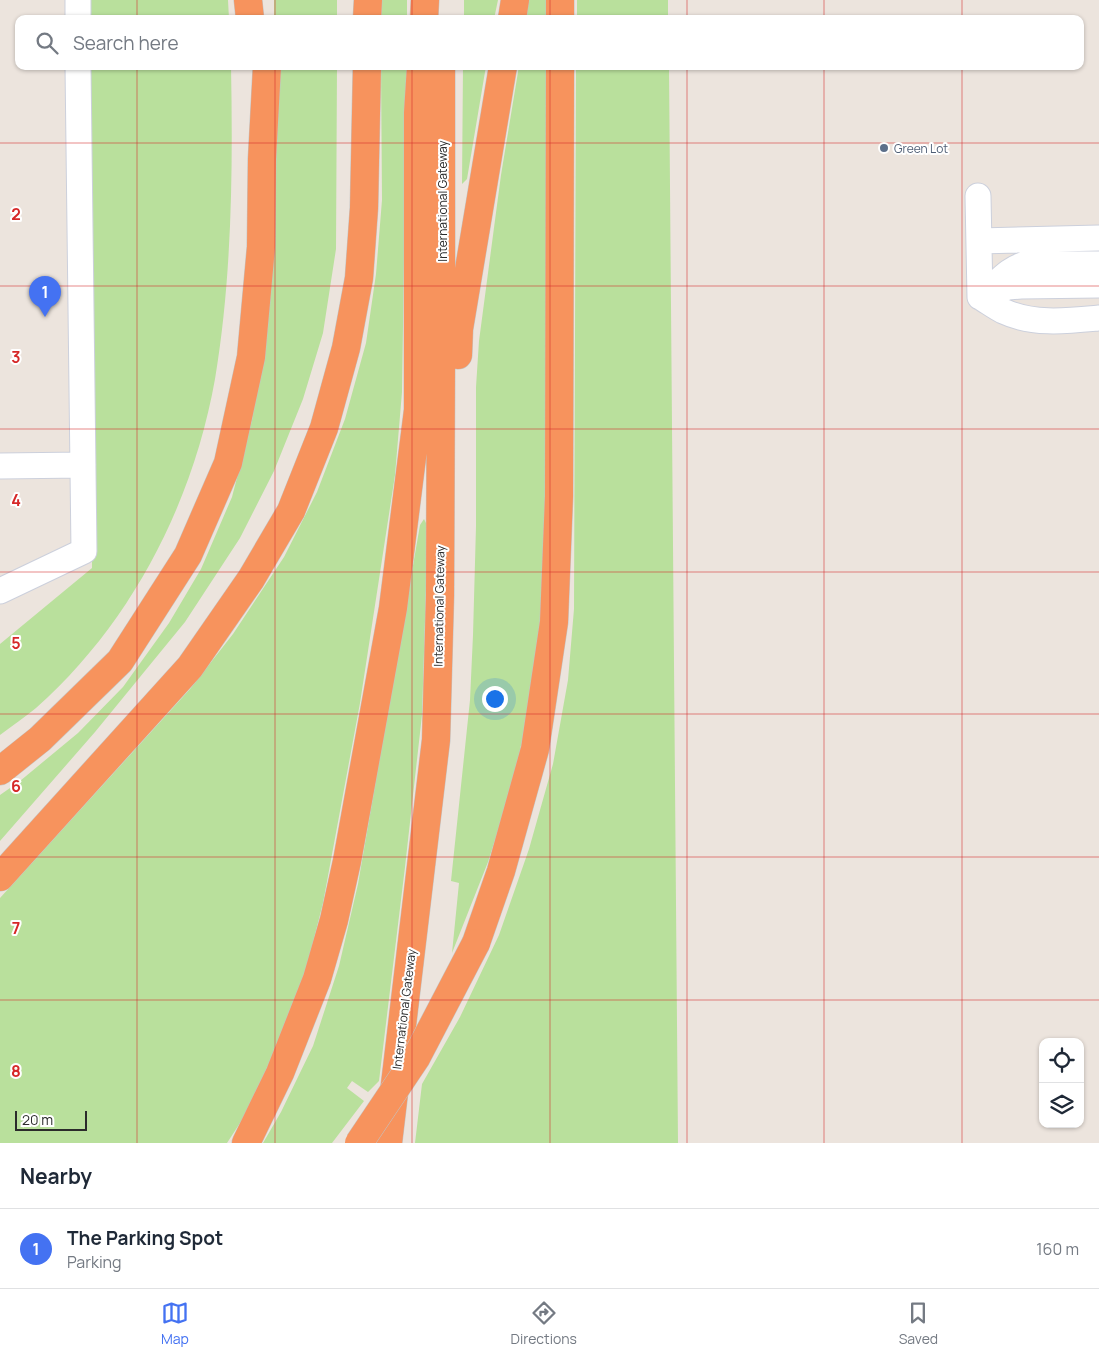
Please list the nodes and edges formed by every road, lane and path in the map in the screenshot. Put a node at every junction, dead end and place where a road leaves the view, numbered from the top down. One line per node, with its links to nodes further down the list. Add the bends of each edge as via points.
1 (78, 0): 9 (lane)
2 (248, 0): 10 (highway)
3 (267, 0): 11 (highway)
4 (368, 0): 12 (highway)
5 (425, 0): 13 (highway)
6 (440, 0): 14 (highway)
7 (515, 0): 15 (highway)
8 (560, 0): 16 (highway)
9 (78, 15)
10 (250, 15)
11 (268, 15)
12 (368, 15)
13 (424, 15)
14 (440, 15)
15 (513, 15)
16 (560, 15)
17 (78, 70): 34 (lane)
18 (255, 70): 25 (highway)
19 (267, 70): 25 (highway)
20 (367, 70): 39 (highway, via 359,278 346,348 324,428 291,510 251,579 190,667)
21 (421, 70): 40 (highway, via 418,410 393,608 347,861 329,937 317,979 280,1073)
22 (441, 70): 37 (highway, International Gateway)
23 (502, 70): 37 (highway, via 459,329 455,526)
24 (560, 70): 41 (highway, bridge, via 559,487 554,622 535,749 501,871 476,943 416,1058)
25 (262, 159): 38 (highway, via 261,247 251,357 228,463 188,555 120,660 40,739)
26 (978, 196): 28 (lane)
27 (1098, 238): 28 (lane)
28 (979, 241): 31 (lane)
29 (1099, 264): 31 (lane, via 1017,266)
30 (1099, 285): 31 (lane, via 1021,286)
31 (980, 297): 32 (lane, via 1018,304); 33 (lane, via 1021,318 1040,321)
32 (1099, 302)
33 (1099, 318)
34 (83, 465): 35 (lane); 36 (lane, via 84,551)
35 (0, 466)
36 (0, 591)
37 (436, 740): 42 (highway, International Gateway)
38 (0, 771)
39 (0, 877)
40 (246, 1143)
41 (359, 1143)
42 (388, 1143)

